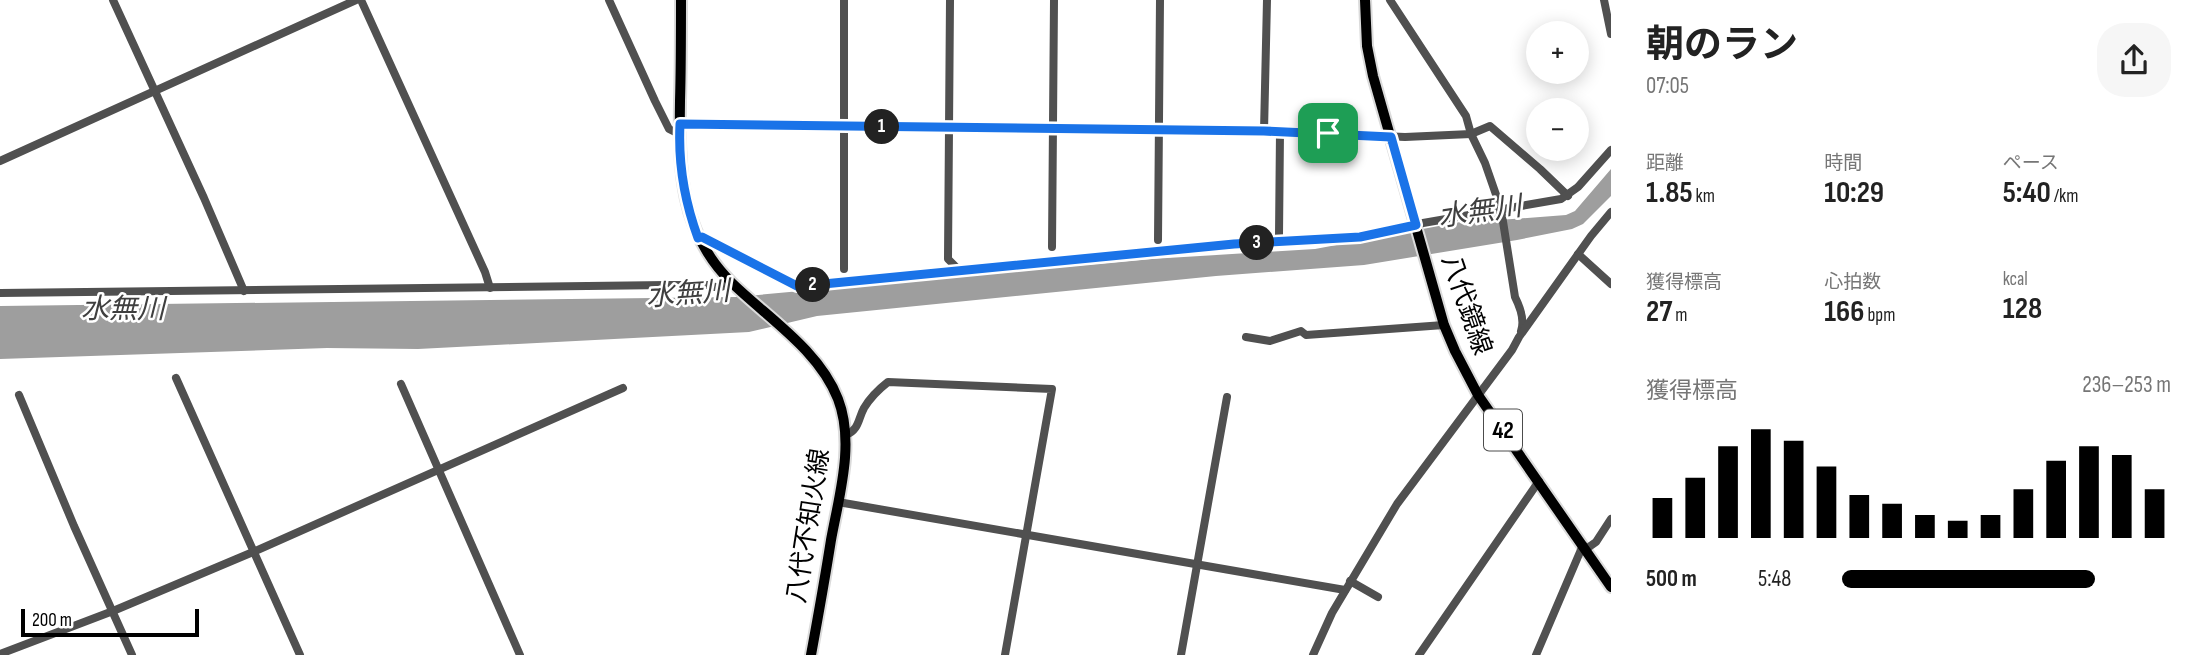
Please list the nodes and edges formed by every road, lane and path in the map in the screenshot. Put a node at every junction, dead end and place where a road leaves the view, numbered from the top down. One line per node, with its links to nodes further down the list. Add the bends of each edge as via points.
1 (113, 0): 14 (street)
2 (359, 0): 14 (street); 39 (street)
3 (609, 0): 16 (street, via 669,129)
4 (681, 0): 16 (main road, 八代不知火線)
5 (844, 0): 15 (street)
6 (950, 0): 17 (street)
7 (1054, 0): 18 (street)
8 (1160, 0): 19 (street)
9 (1267, 0): 20 (street)
10 (1365, 0): 23 (main road, 八代鏡線 / 42, via 1367,46)
11 (1390, 0): 22 (street, via 1466,116)
12 (1604, 0): 13 (street)
13 (1611, 34)
14 (155, 91): 25 (street); 40 (street)
15 (844, 126): 16 (street); 17 (street); 35 (street)
16 (679, 129): 31 (main road, 八代不知火線, via 683,192)
17 (948, 129): 18 (street); 36 (street, via 948,260)
18 (1052, 130): 19 (street); 33 (street)
19 (1158, 130): 20 (street); 32 (street)
20 (1264, 131): 21 (street)
21 (1280, 132): 23 (street); 30 (street)
22 (1471, 134): 23 (street); 26 (street, via 1490,126); 27 (street)
23 (1391, 137): 29 (main road, 八代鏡線 / 42)
24 (1611, 150): 26 (street)
25 (0, 161)
26 (1567, 196): 27 (street)
27 (1501, 209): 29 (street); 44 (street, via 1523,326)
28 (1611, 212): 34 (street)
29 (1416, 226): 36 (street, via 1360,237 1234,244); 42 (main road, 八代鏡線 / 42)
30 (1279, 235)
31 (698, 238): 36 (street, via 797,286); 37 (main road, 八代不知火線)
32 (1158, 240)
33 (1052, 247)
34 (1578, 254): 38 (street); 44 (street)
35 (844, 269)
36 (960, 271)
37 (734, 284): 39 (street, via 714,288); 51 (main road, 八代不知火線, via 818,364 838,398)
38 (1611, 285)
39 (490, 288): 40 (street)
40 (244, 291): 41 (street)
41 (0, 293)
42 (1444, 325): 43 (street, via 1306,335 1301,331 1270,341); 49 (main road, 八代鏡線 / 42)
43 (1246, 337)
44 (1519, 337): 49 (street)
45 (176, 378): 58 (street)
46 (401, 384): 52 (street)
47 (623, 388): 52 (street)
48 (19, 395): 64 (street)
49 (1478, 395): 53 (main road, 八代鏡線 / 42); 60 (street, via 1397,504)
50 (1227, 397): 59 (street)
51 (846, 435): 54 (main road, 八代不知火線); 56 (street, via 857,428 864,408 888,382 1052,389)
52 (439, 470): 58 (street); 68 (street)
53 (1539, 481): 57 (main road, 八代鏡線 / 42); 73 (street)
54 (838, 502): 56 (street); 69 (main road, 八代不知火線)
55 (1611, 519): 57 (street, via 1597,542)
56 (1026, 535): 59 (street); 70 (street)
57 (1584, 547): 61 (main road, 八代鏡線 / 42); 74 (street)
58 (253, 552): 64 (street); 67 (street)
59 (1197, 565): 62 (street); 71 (street)
60 (1350, 581): 62 (street); 63 (street)
61 (1611, 587)
62 (1345, 590): 72 (street)
63 (1378, 597)
64 (113, 611): 65 (street); 66 (street)
65 (0, 654)
66 (132, 655)
67 (300, 655)
68 (520, 655)
69 (811, 655)
70 (1004, 655)
71 (1181, 655)
72 (1313, 655)
73 (1419, 655)
74 (1536, 655)

